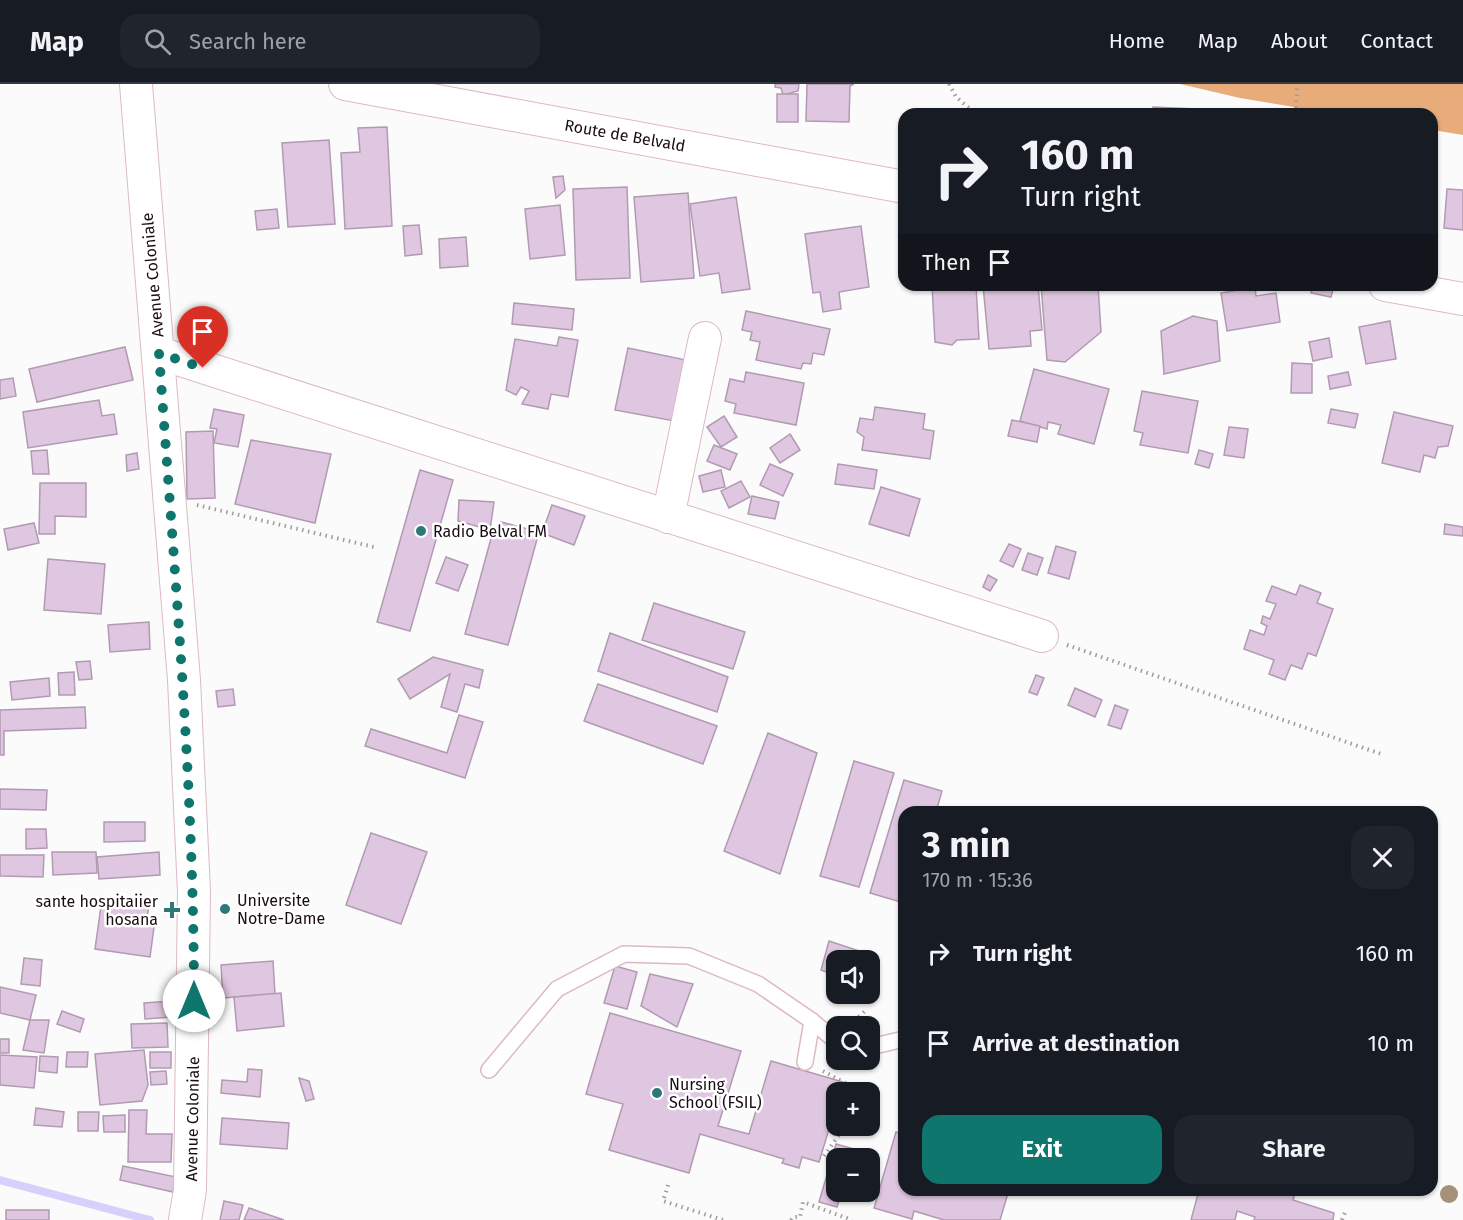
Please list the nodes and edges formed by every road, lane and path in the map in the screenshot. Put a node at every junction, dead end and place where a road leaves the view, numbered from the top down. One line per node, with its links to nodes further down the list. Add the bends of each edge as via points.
1 (136, 84): 11 (street, Avenue Coloniale)
2 (345, 84): 7 (street, Route de Belvald)
3 (949, 84): 5 (path)
4 (1297, 84): 6 (path)
5 (969, 108)
6 (1296, 108)
7 (898, 186)
8 (1421, 291): 9 (street)
9 (1463, 298)
10 (705, 338): 13 (street)
11 (159, 353): 12 (street, Avenue Coloniale); 13 (street)
12 (170, 499): 14 (path); 29 (street, Avenue Coloniale, via 194,892)
13 (668, 517): 15 (street)
14 (378, 548)
15 (1042, 636): 16 (path)
16 (1383, 755)
17 (867, 1009): 18 (path)
18 (860, 1016)
19 (812, 1021): 20 (lane); 23 (lane); 24 (lane, via 758,984 689,957 624,954 557,989)
20 (826, 1033)
21 (898, 1040): 22 (lane)
22 (880, 1045)
23 (805, 1062): 25 (path)
24 (489, 1070)
25 (843, 1082)
26 (838, 1136): 27 (path)
27 (824, 1156)
28 (668, 1185): 31 (path, via 663,1201)
29 (188, 1205)
30 (1346, 1210): 34 (path)
31 (723, 1220)
32 (791, 1220): 33 (path, via 800,1217 803,1202)
33 (852, 1220)
34 (1342, 1220)

